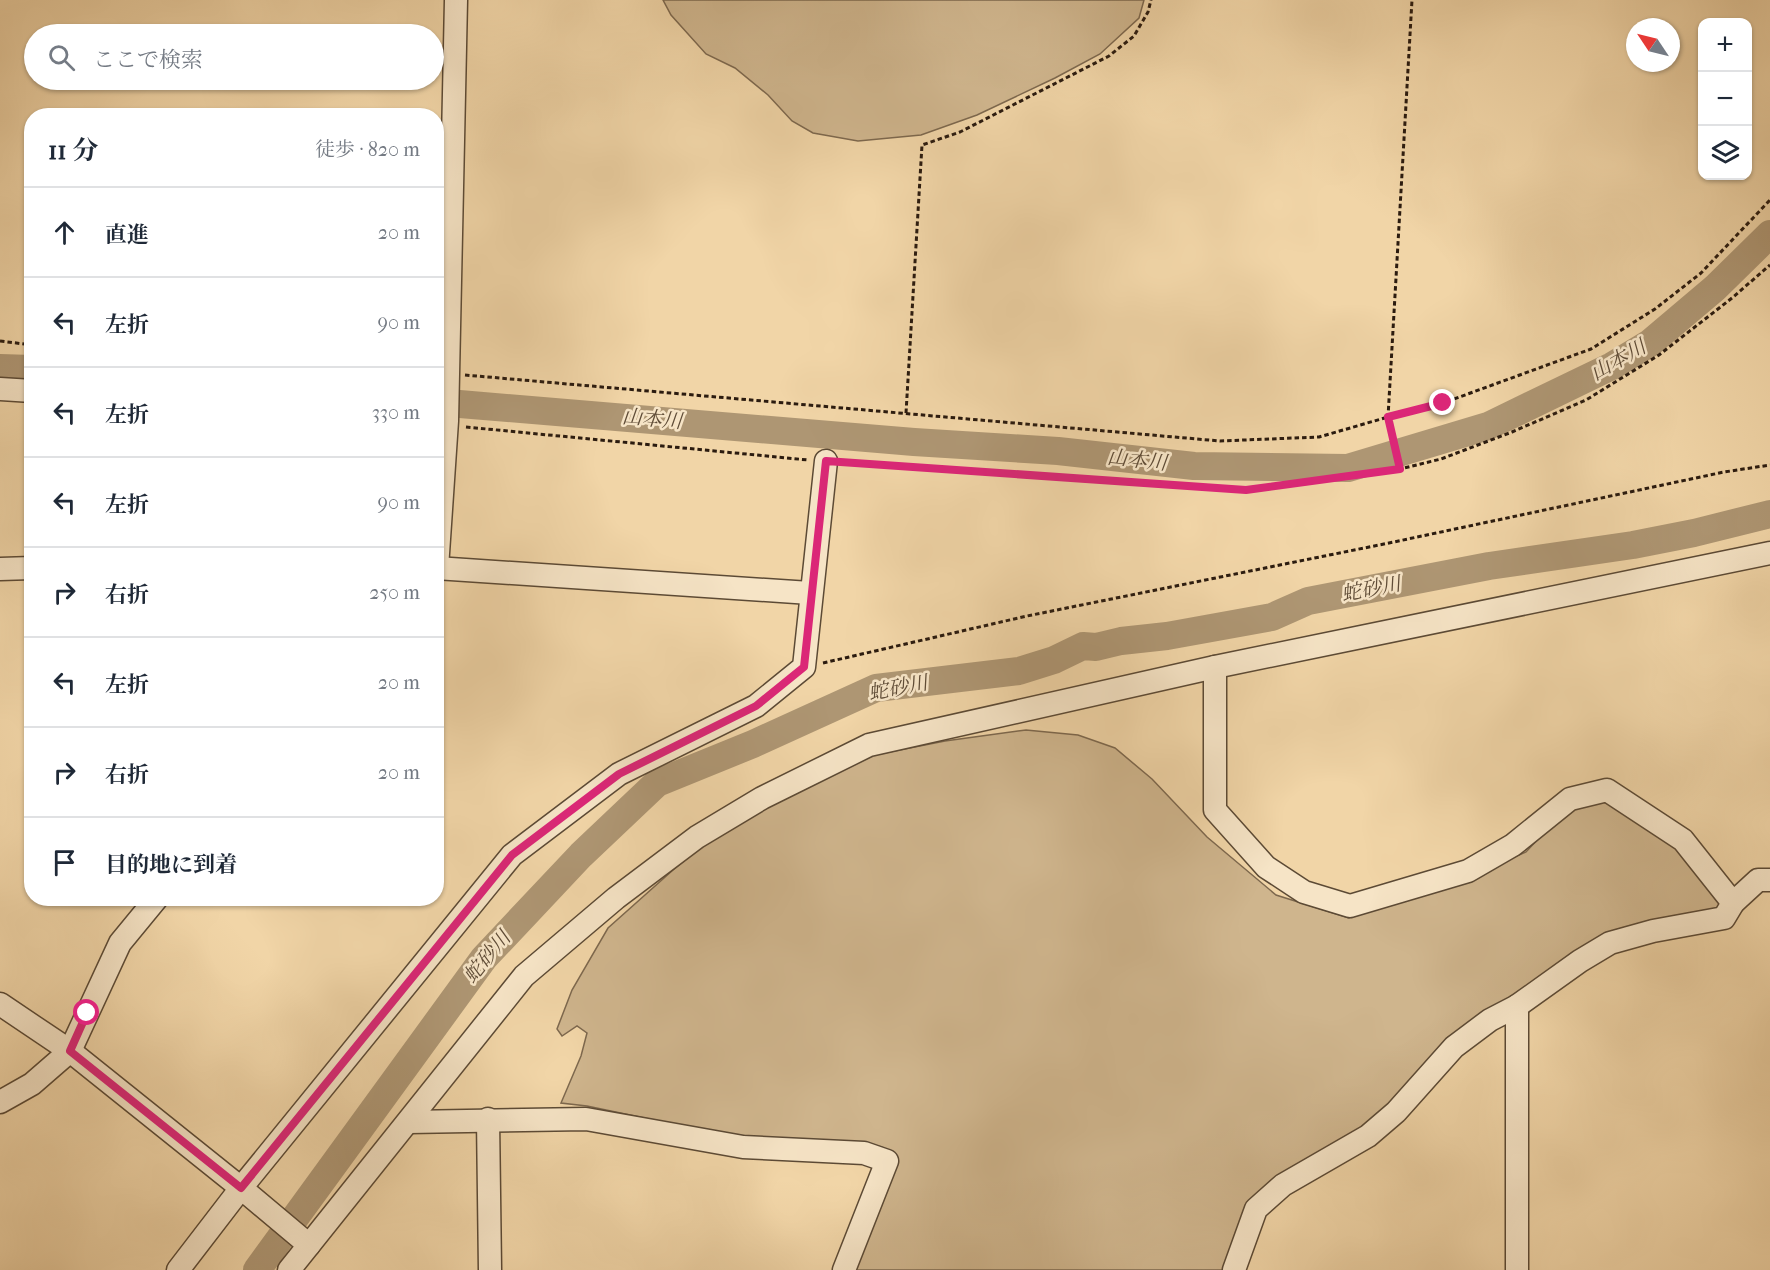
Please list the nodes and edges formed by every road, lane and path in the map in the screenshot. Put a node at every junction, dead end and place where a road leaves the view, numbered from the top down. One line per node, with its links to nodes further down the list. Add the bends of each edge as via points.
1 (456, 0): 8 (street)
2 (1151, 0): 12 (path, via 1134,36 1109,56 960,132 922,145)
3 (1412, 0): 13 (path)
4 (1770, 200): 13 (path, via 1701,273 1655,309 1591,349 1443,403)
5 (1770, 265): 17 (path, via 1659,355 1586,400 1441,459)
6 (0, 341): 7 (path)
7 (24, 344)
8 (447, 378): 11 (street); 12 (path)
9 (0, 389): 10 (street)
10 (24, 390)
11 (444, 412)
12 (906, 413): 13 (path, via 1220,441 1318,437)
13 (1388, 417): 17 (path)
14 (444, 423): 15 (path)
15 (826, 461): 17 (path, via 1246,490); 22 (street)
16 (1770, 465): 23 (path, via 1027,616)
17 (1400, 469)
18 (1770, 553): 24 (street)
19 (24, 568): 21 (street)
20 (444, 568): 22 (street)
21 (0, 569)
22 (810, 593): 23 (street)
23 (804, 667): 34 (street, via 756,706 619,774 512,855)
24 (1215, 667): 26 (street, via 1215,810 1266,867 1304,892 1350,906 1468,872 1513,845 1570,799 1607,790 1683,840); 33 (street, via 869,745 762,798 697,837 616,898 524,976)
25 (1770, 880): 26 (street, via 1758,880)
26 (1733, 903): 29 (street, via 1724,918 1610,943)
27 (150, 906): 30 (street, via 120,943)
28 (0, 1004): 30 (street)
29 (1517, 1006): 40 (street, via 1454,1047 1396,1112 1368,1136 1283,1185 1256,1209); 41 (street)
30 (70, 1051): 31 (street, via 32,1084); 34 (street)
31 (0, 1102)
32 (488, 1119): 33 (street); 38 (street); 39 (street, via 586,1119 743,1147 864,1153 887,1161)
33 (409, 1122): 35 (street)
34 (241, 1188): 35 (street); 36 (street)
35 (309, 1245): 37 (street)
36 (178, 1270)
37 (289, 1270)
38 (490, 1270)
39 (844, 1270)
40 (1234, 1270)
41 (1517, 1270)

